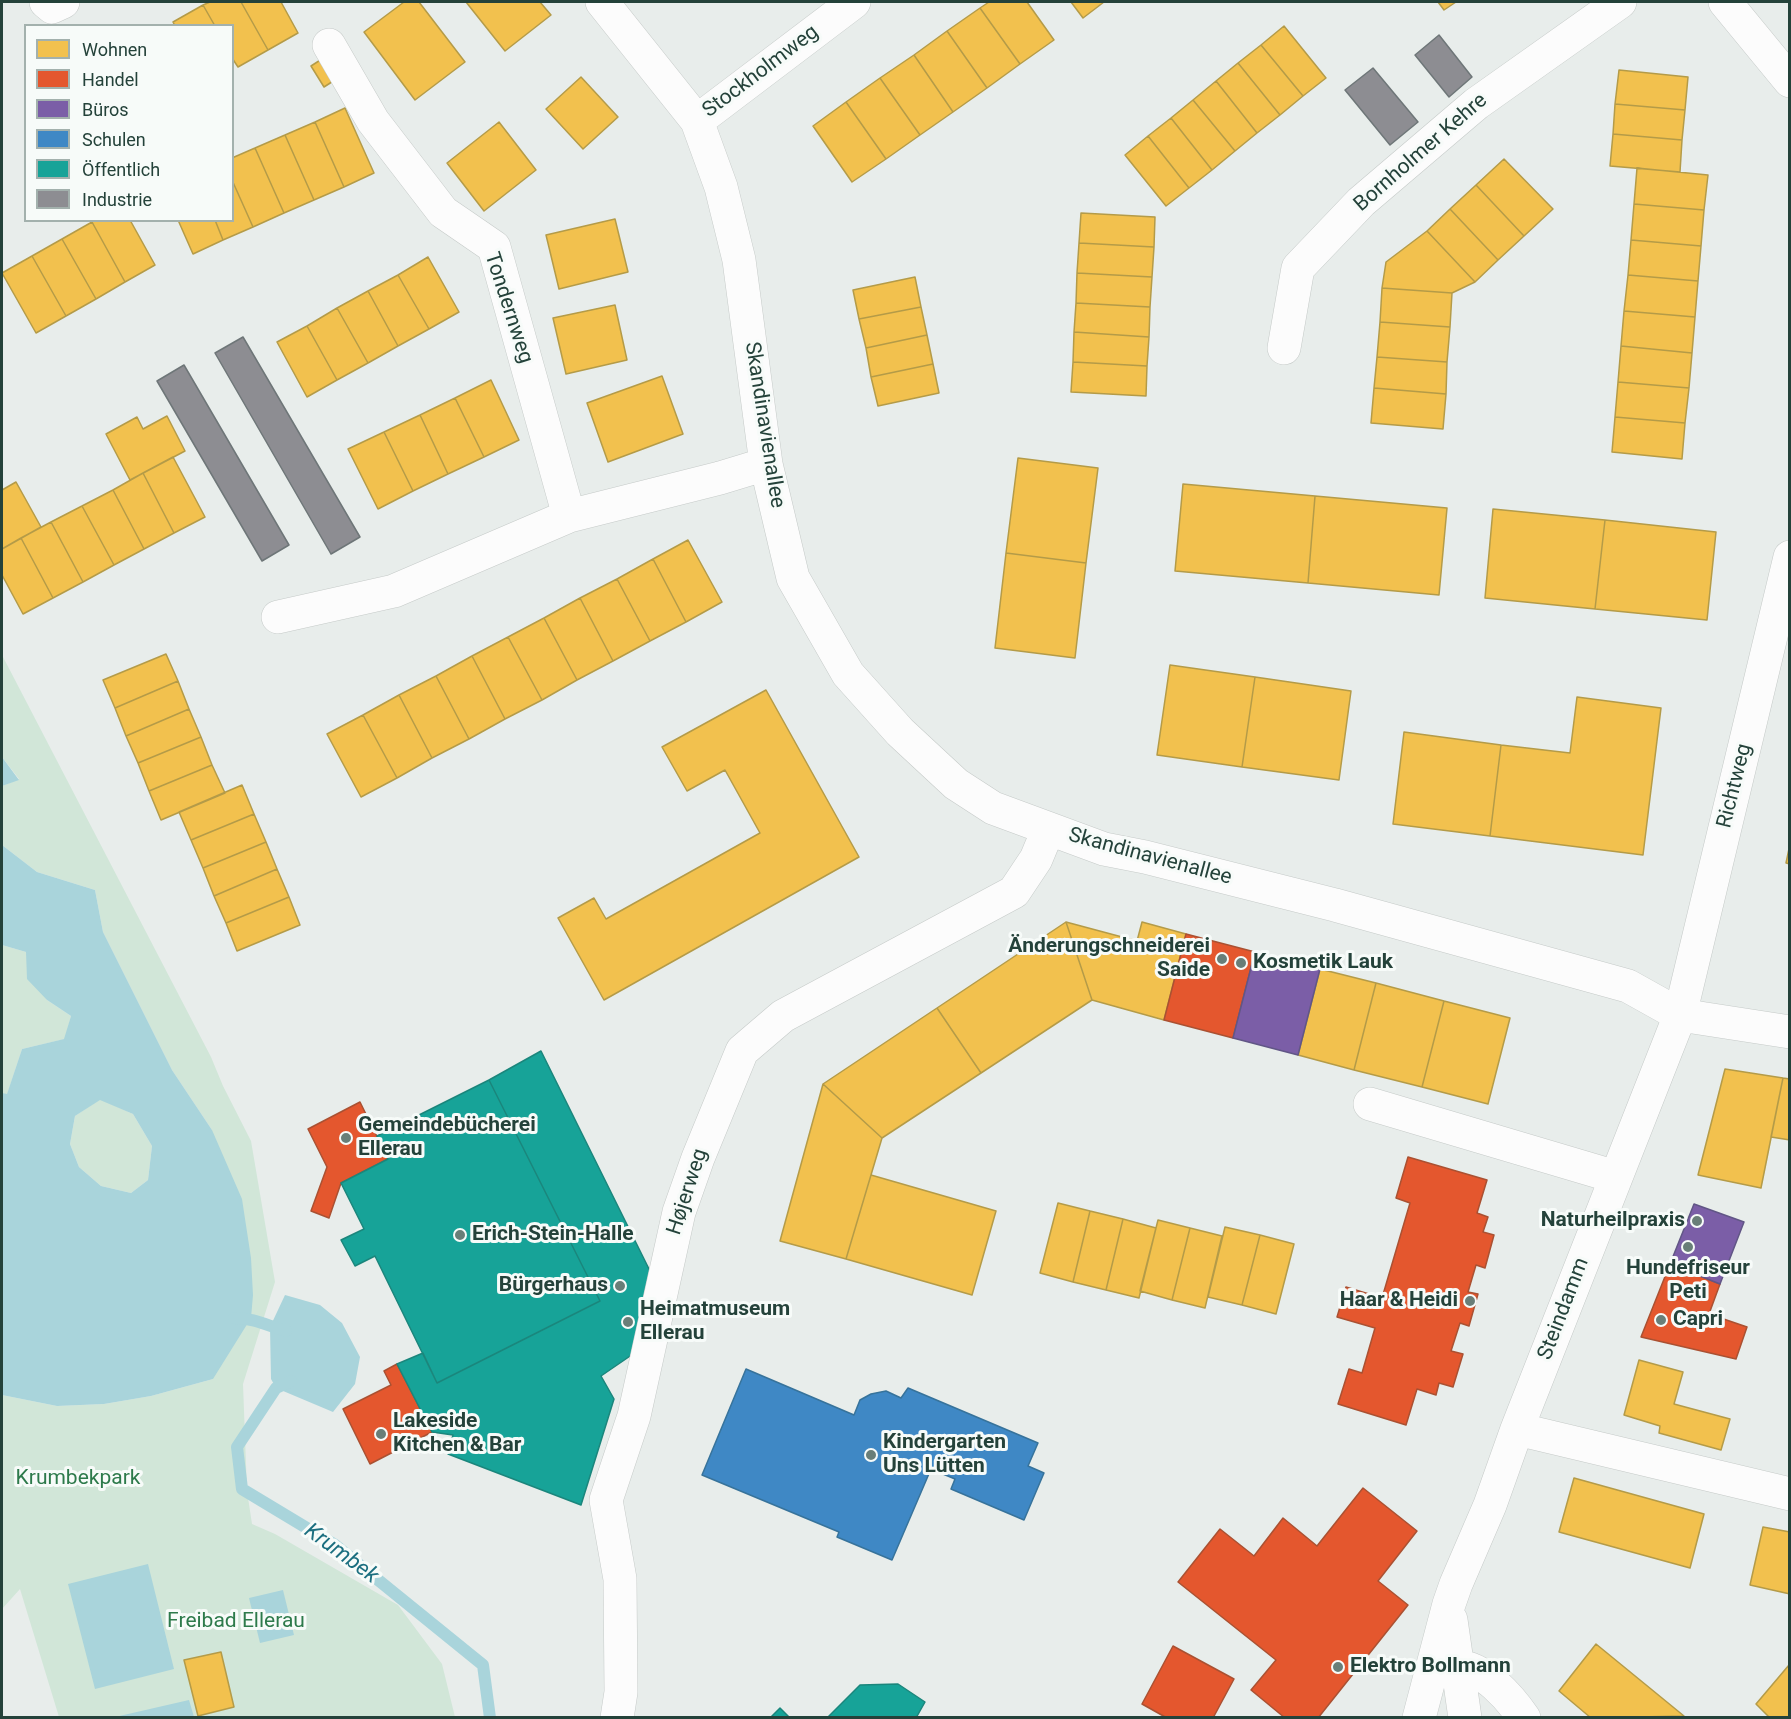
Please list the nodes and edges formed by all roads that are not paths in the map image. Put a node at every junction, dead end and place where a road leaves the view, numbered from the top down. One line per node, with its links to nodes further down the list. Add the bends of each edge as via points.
1 (46, 2): 2 (street, via 52,7)
2 (63, 2)
3 (602, 2): 9 (street, Skandinavienallee)
4 (854, 2): 9 (street, Stockholmweg)
5 (1620, 2): 10 (street, Bornholmer Kehre, via 1476,104 1361,202 1298,268)
6 (1725, 2): 8 (street)
7 (329, 45): 12 (street, Tondernweg, via 373,121 443,212 494,248)
8 (1790, 81)
9 (697, 121): 11 (street, Skandinavienallee, via 721,187 739,261)
10 (1284, 348)
11 (766, 464): 12 (street); 15 (street, Skandinavienallee, via 793,578 848,674 900,732 956,784 993,808)
12 (569, 516): 14 (street, via 394,591)
13 (1790, 557): 16 (street, Richtweg)
14 (278, 617)
15 (1048, 830): 16 (street, Skandinavienallee, via 1104,849 1335,905 1628,986); 23 (street, Højerweg, via 1036,859 1014,892 783,1016 742,1051 679,1212 634,1416 606,1500 620,1579 621,1692)
16 (1680, 1015): 17 (street); 19 (street, Steindamm)
17 (1790, 1032)
18 (1371, 1104): 19 (street)
19 (1616, 1177): 20 (street, Steindamm)
20 (1517, 1429): 21 (street); 22 (street, Steindamm, via 1449,1604)
21 (1790, 1494)
22 (1444, 1671): 24 (street, Steindamm); 25 (street, Steindamm); 26 (street, via 1480,1674 1499,1688)
23 (617, 1718)
24 (1419, 1718)
25 (1465, 1718)
26 (1524, 1718)

